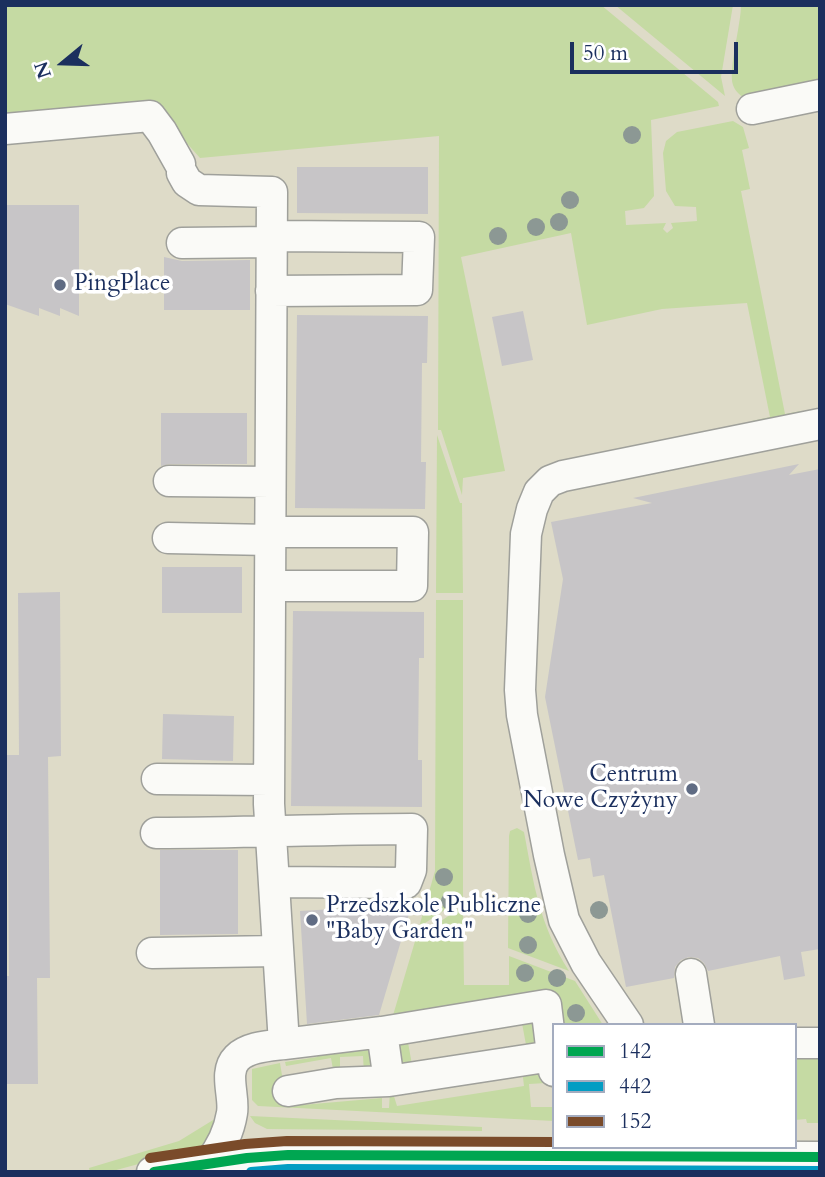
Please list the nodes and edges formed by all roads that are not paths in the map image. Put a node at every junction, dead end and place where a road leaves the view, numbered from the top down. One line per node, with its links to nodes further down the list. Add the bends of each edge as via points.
1 (820, 95): 2 (street)
2 (752, 109)
3 (5, 129): 4 (street, via 150,116 187,182 199,190 272,192)
4 (272, 239): 5 (street); 6 (street); 6 (street, via 419,237 417,290)
5 (182, 243)
6 (271, 291): 9 (street)
7 (820, 424): 21 (street, via 563,476 542,488 532,509 526,534 520,690 524,731 564,920)
8 (169, 481): 9 (street)
9 (270, 482): 10 (street)
10 (270, 536): 11 (street); 12 (street); 12 (street, via 413,532 412,586)
11 (168, 538)
12 (270, 586): 14 (street)
13 (157, 779): 14 (street)
14 (269, 780): 15 (street)
15 (271, 831): 16 (street); 17 (street); 17 (street, via 412,829 411,870 406,883)
16 (156, 833)
17 (275, 882): 18 (street)
18 (278, 951): 19 (street); 26 (street)
19 (152, 953)
20 (691, 974): 22 (street)
21 (627, 1023)
22 (699, 1023)
23 (382, 1032): 26 (street); 27 (street, via 546,1005); 29 (street)
24 (797, 1043): 25 (street)
25 (820, 1043)
26 (284, 1044): 31 (street, via 253,1049 233,1062)
27 (552, 1055)
28 (552, 1063): 29 (street)
29 (389, 1081): 30 (street)
30 (288, 1091)
31 (232, 1111): 33 (street, via 262,1142); 37 (street, via 224,1140)
32 (591, 1149): 34 (street)
33 (288, 1155): 34 (street); 37 (street)
34 (568, 1156): 36 (street)
35 (820, 1157): 36 (street)
36 (660, 1158)
37 (209, 1163): 38 (street)
38 (152, 1172)

